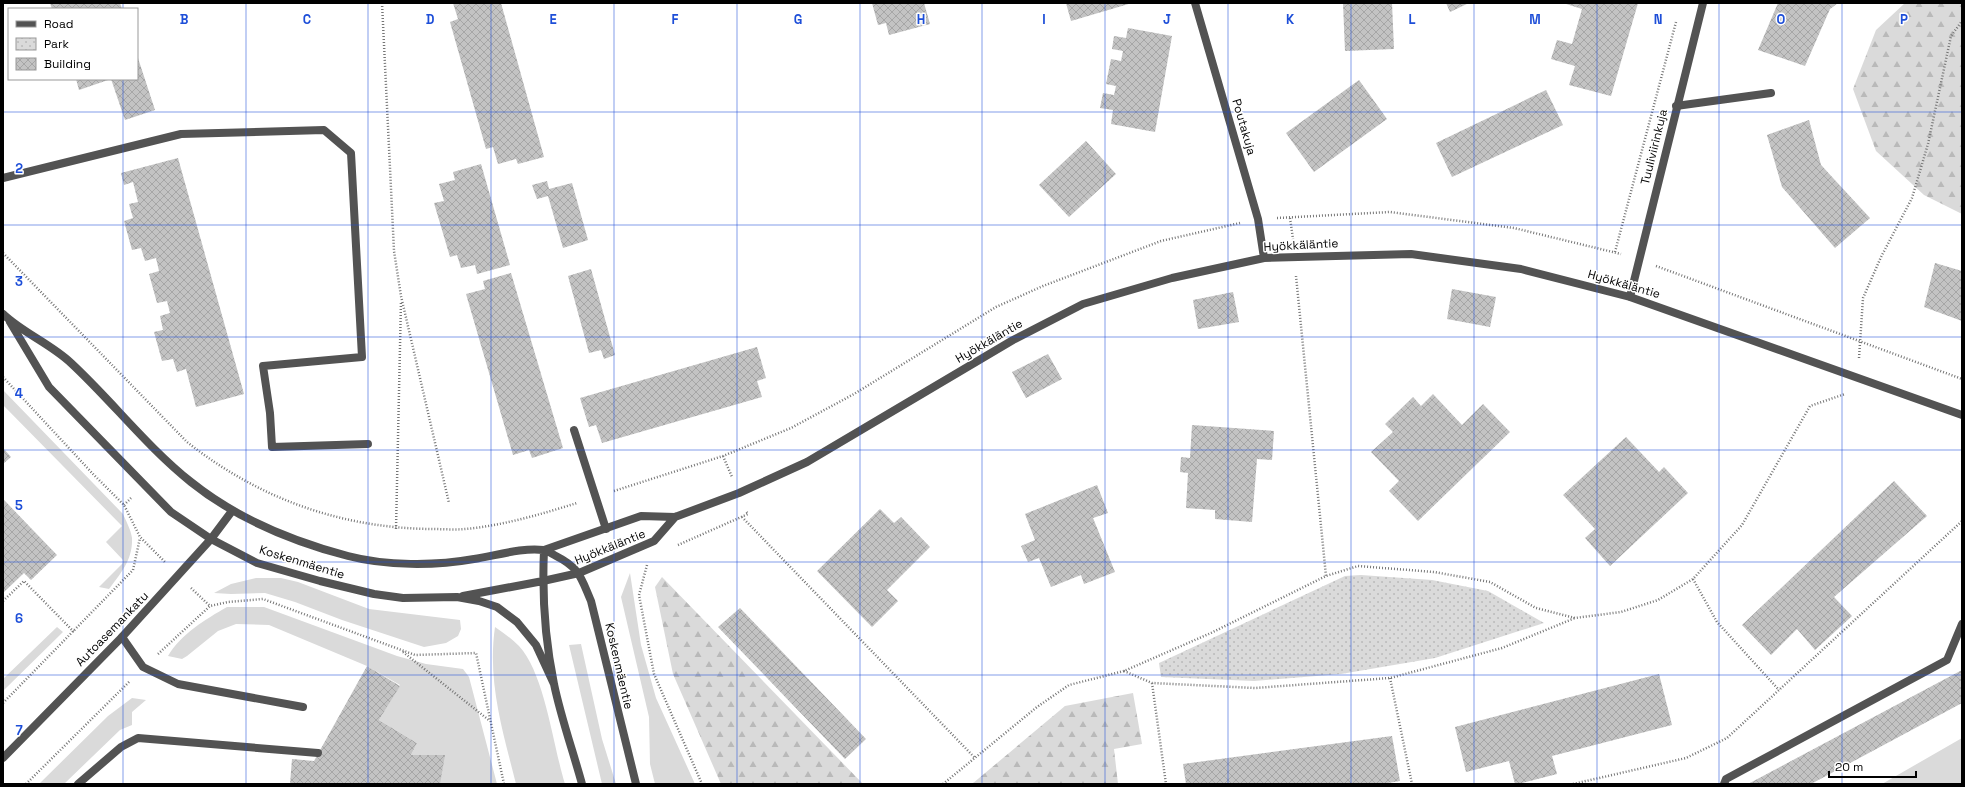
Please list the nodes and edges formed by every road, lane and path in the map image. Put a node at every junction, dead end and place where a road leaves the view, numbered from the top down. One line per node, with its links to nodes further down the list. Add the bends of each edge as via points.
1 (382, 3): 15 (path, via 394,251)
2 (1195, 3): 10 (street, Poutakuja)
3 (1703, 3): 7 (street, Tuuliviirinkuja)
4 (1677, 18): 11 (path)
5 (1962, 21): 18 (path, via 1952,36 1928,144 1912,198 1863,298)
6 (1771, 92): 7 (street)
7 (1676, 106): 14 (street, Tuuliviirinkuja)
8 (3, 178): 24 (street, via 181,134 324,130 351,153 362,357 262,366 270,413 272,447)
9 (1290, 218): 10 (path); 11 (path, via 1390,212 1514,228); 12 (path)
10 (1258, 219): 13 (street, Poutakuja); 25 (path, via 1162,241 1043,286 996,307 854,394 791,428 723,456)
11 (1615, 252): 14 (path)
12 (1294, 256): 13 (street, Hyökkäläntie); 16 (street, Hyökkäläntie, via 1411,254 1521,269); 38 (path)
13 (1264, 258): 25 (street, Hyökkäläntie, via 1172,278 1083,304 1013,340 807,462)
14 (1638, 259): 16 (street, Tuuliviirinkuja); 18 (path)
15 (401, 296): 26 (path); 31 (path)
16 (1630, 297): 22 (street, Hyökkäläntie)
17 (6, 316): 27 (street, Koskenmäentie, via 70,361 168,461 190,481); 33 (street, Koskenmäentie, via 49,387 171,512)
18 (1859, 342): 20 (path)
19 (3, 376): 45 (path, via 124,505 140,537 133,570)
20 (1962, 379)
21 (1844, 394): 39 (path, via 1810,406 1742,525)
22 (1962, 415)
23 (574, 430): 32 (street)
24 (368, 444)
25 (739, 493): 28 (street, Hyökkäläntie); 29 (path, via 748,514)
26 (448, 503)
27 (232, 511): 33 (street, Autoasemankatu); 35 (street, Koskenmäentie, via 274,532 314,546 350,557 383,562 438,563)
28 (675, 517): 32 (street, Hyökkäläntie, via 641,516); 37 (street, Hyökkäläntie, via 654,542)
29 (742, 517): 34 (path); 59 (path)
30 (1962, 521): 53 (path)
31 (396, 529)
32 (606, 529): 35 (street, Hyökkäläntie)
33 (211, 539): 41 (street, Koskenmäentie, via 257,563 320,582 403,598); 46 (street, Autoasemankatu)
34 (671, 548)
35 (544, 550): 37 (street, Koskenmäentie, via 566,561); 40 (street, Koskenmäentie)
36 (649, 557): 65 (path, via 639,595 654,674)
37 (579, 573): 40 (street, Hyökkäläntie); 64 (street, Koskenmäentie, via 591,601)
38 (1326, 576): 43 (path, via 1358,566 1434,572 1490,582 1536,608); 49 (path, via 1210,633)
39 (1693, 579): 43 (path, via 1658,600 1622,612); 53 (path, via 1717,622)
40 (543, 582): 41 (street, Hyökkäläntie); 52 (street, Koskenmäentie, via 545,621)
41 (456, 597): 52 (street, Koskenmäentie, via 496,607 517,622 536,645)
42 (3, 601): 45 (path, via 24,581)
43 (1574, 618): 50 (path, via 1502,648)
44 (1962, 624): 70 (street, via 1947,660 1726,779)
45 (74, 632): 54 (path)
46 (122, 637): 48 (street); 58 (street, Autoasemankatu)
47 (401, 650): 48 (path, via 264,599 210,606); 56 (path); 56 (path, via 415,655 476,653)
48 (143, 667): 55 (street, via 178,684); 60 (path)
49 (1124, 671): 51 (path); 59 (path, via 1069,685 1037,707)
50 (1390, 678): 51 (path, via 1255,688); 68 (path)
51 (1152, 683): 67 (path)
52 (554, 684): 63 (street, Koskenmäentie)
53 (1780, 690): 69 (path, via 1727,738 1686,758)
54 (3, 703)
55 (303, 707)
56 (491, 721): 62 (path)
57 (318, 753): 61 (street, via 138,738 121,747)
58 (3, 758)
59 (975, 758): 66 (path)
60 (26, 784)
61 (78, 784)
62 (504, 784)
63 (582, 784)
64 (636, 784)
65 (702, 784)
66 (943, 784)
67 (1166, 784)
68 (1412, 784)
69 (1573, 784)
70 (1724, 784)

